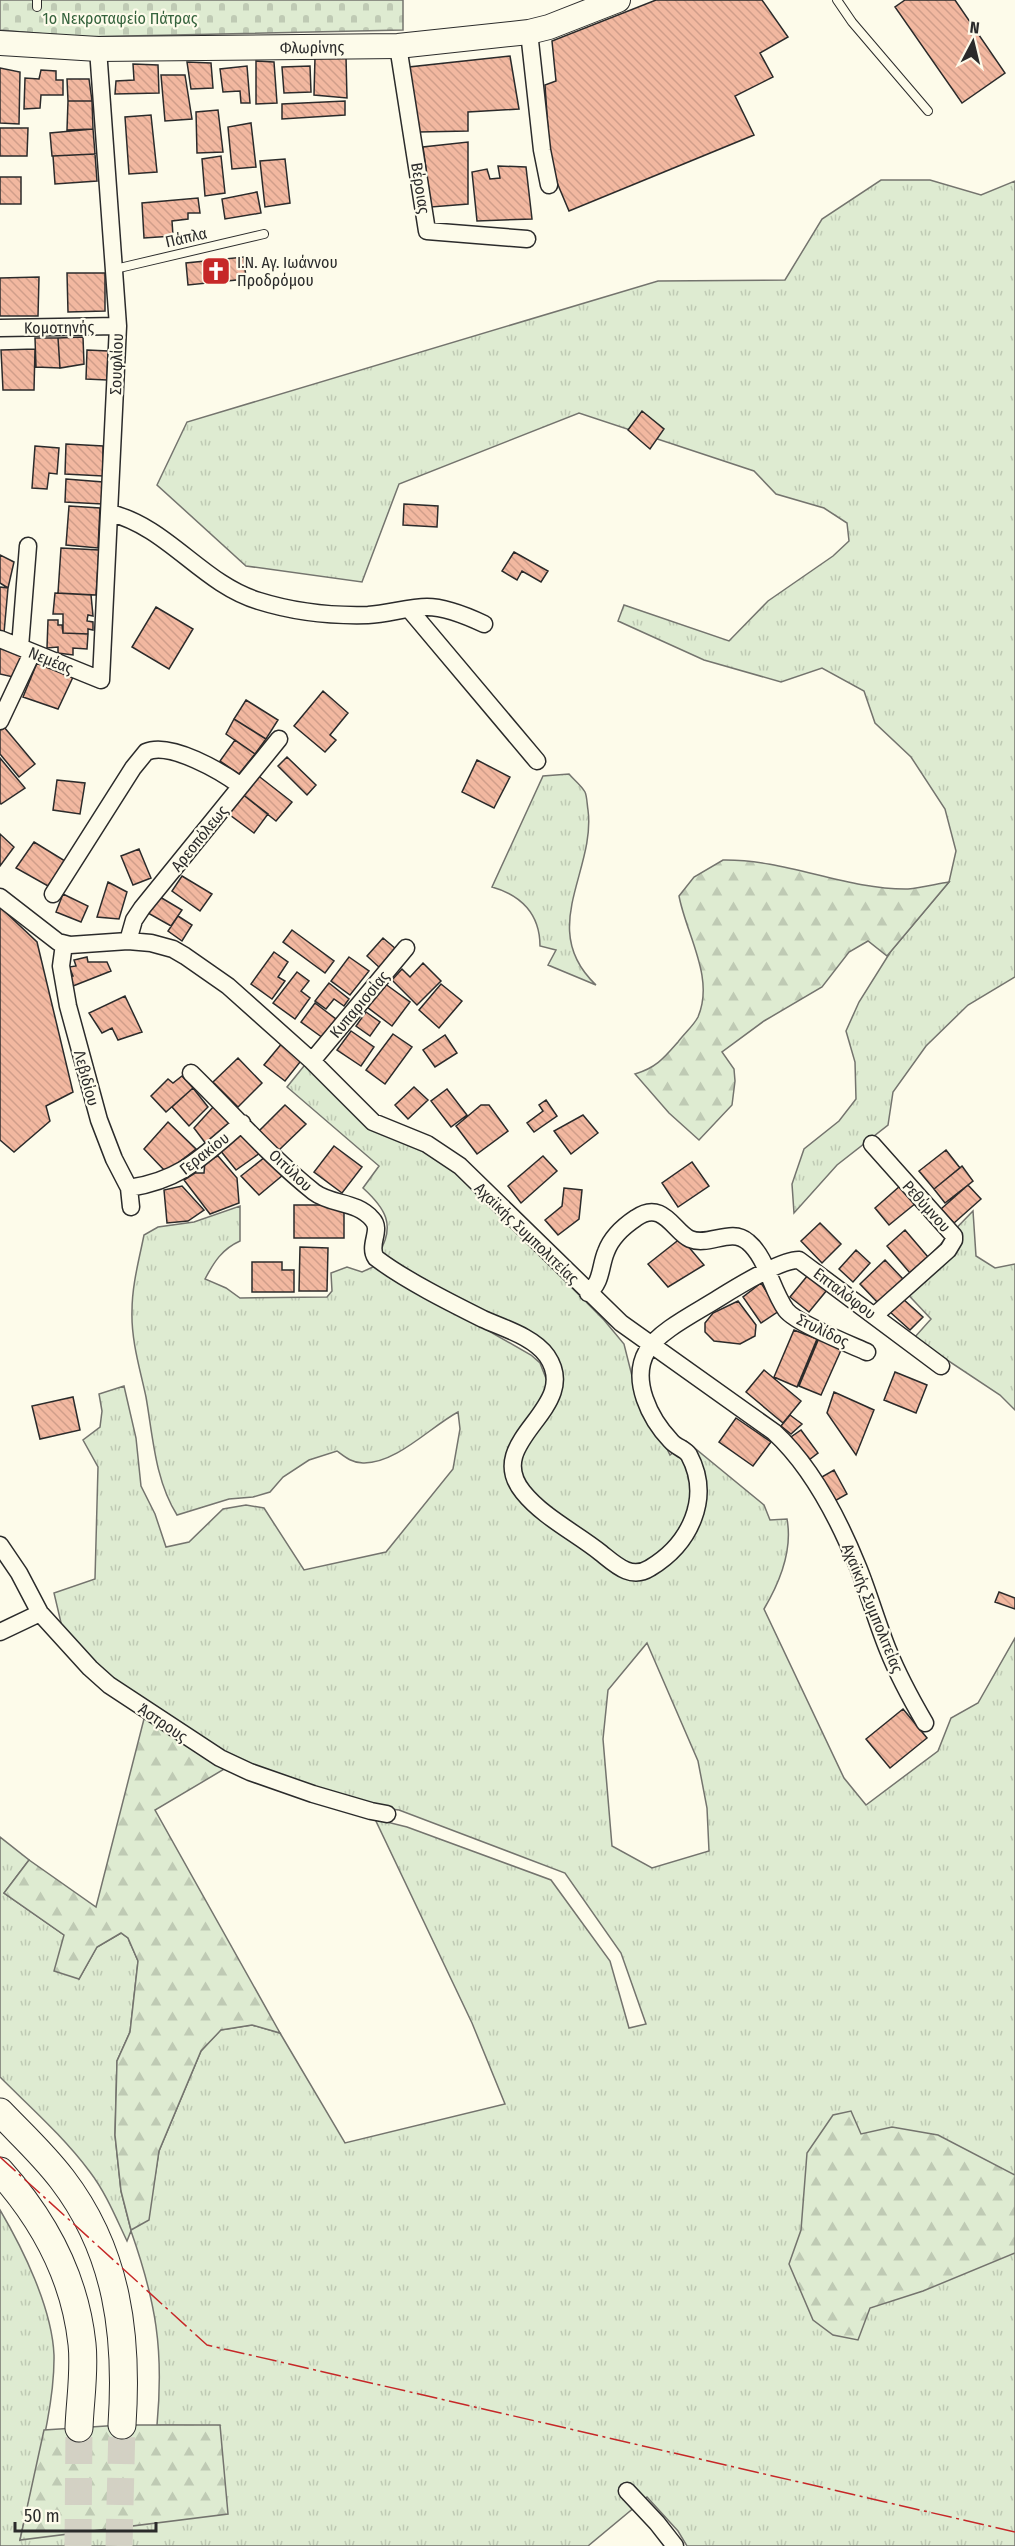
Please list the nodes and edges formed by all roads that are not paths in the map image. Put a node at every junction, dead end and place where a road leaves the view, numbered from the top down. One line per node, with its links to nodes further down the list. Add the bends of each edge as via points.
1 (618, 0): 3 (street, Φλωρίνης)
2 (837, 0): 7 (lane)
3 (529, 32): 5 (street, Φλωρίνης); 8 (street)
4 (0, 43): 6 (street, Φλωρίνης)
5 (398, 46): 6 (street, Φλωρίνης); 10 (street, Βέροιας, via 427,231)
6 (98, 49): 11 (street, Σουφλίου)
7 (928, 111)
8 (549, 185)
9 (264, 234): 11 (lane, Πάπλα)
10 (527, 239)
11 (115, 269): 12 (street, Σουφλίου)
12 (118, 326): 13 (street, Κομοτηνής); 14 (street, Σουφλίου)
13 (0, 328)
14 (110, 513): 16 (street, via 150,528 218,582 256,601 332,614 381,614); 20 (street, Σουφλίου)
15 (28, 546): 19 (street)
16 (410, 609): 17 (street, via 430,607); 23 (street)
17 (484, 624)
18 (0, 639): 19 (street, Νεμέας)
19 (26, 650): 20 (street, Νεμέας); 21 (street)
20 (101, 680)
21 (0, 721)
22 (279, 739): 24 (street, Αρεοπόλεως)
23 (537, 761)
24 (241, 786): 25 (street, via 183,755 164,749 146,752); 27 (street, Αρεοπόλεως, via 142,908)
25 (53, 894)
26 (0, 897): 28 (street)
27 (128, 941): 28 (street, Αχαϊκής Συμπολιτείας); 30 (street, Αχαϊκής Συμπολιτείας, via 163,946 199,964)
28 (64, 944): 34 (street, Λεβιδίου, via 61,966 76,1037 106,1141)
29 (406, 948): 30 (street, Κυπαρισσίας)
30 (312, 1061): 37 (street, Αχαϊκής Συμπολιτείας, via 373,1122 427,1144 460,1166)
31 (191, 1073): 32 (street, Οιτύλου)
32 (242, 1123): 34 (street, Γερακίου, via 177,1174); 39 (street, Οιτύλου, via 315,1193 357,1208 372,1219 376,1228 372,1249 376,1258 531,1343 548,1357 554,1376 552,1395 517,1446 513,1473 523,1492 545,1514 618,1567 634,1573 657,1564 677,1544 695,1516 700,1496 688,1453 671,1442 642,1390 641,1366)
33 (872, 1144): 38 (street, Ρεθύμνου, via 954,1236 948,1250)
34 (129, 1188): 35 (street, Λεβιδίου)
35 (132, 1207)
36 (767, 1272): 37 (street, Στυλίδος, via 745,1239 728,1236 692,1240 666,1217 646,1214 614,1238 597,1282); 38 (street, Επταλόφου, via 799,1260); 39 (street, Επταλόφου); 40 (street, Στυλίδος, via 792,1316)
37 (588, 1293): 39 (street, Αχαϊκής Συμπολιτείας)
38 (874, 1316): 41 (street, Επταλόφου)
39 (651, 1344): 45 (street, Αχαϊκής Συμπολιτείας, via 774,1432 798,1459 848,1545 893,1662)
40 (867, 1352)
41 (941, 1366)
42 (0, 1545): 43 (street, Άστρους)
43 (40, 1613): 44 (street); 46 (street, Άστρους, via 109,1685 203,1749 250,1772)
44 (0, 1632)
45 (925, 1723)
46 (387, 1814)
47 (0, 2112): 49 (main road, via 61,2177 97,2239 113,2283 122,2332)
48 (0, 2171): 50 (main road, via 48,2235 77,2310 82,2358)
49 (122, 2425)
50 (79, 2428)
51 (627, 2491): 52 (street)
52 (675, 2546)

